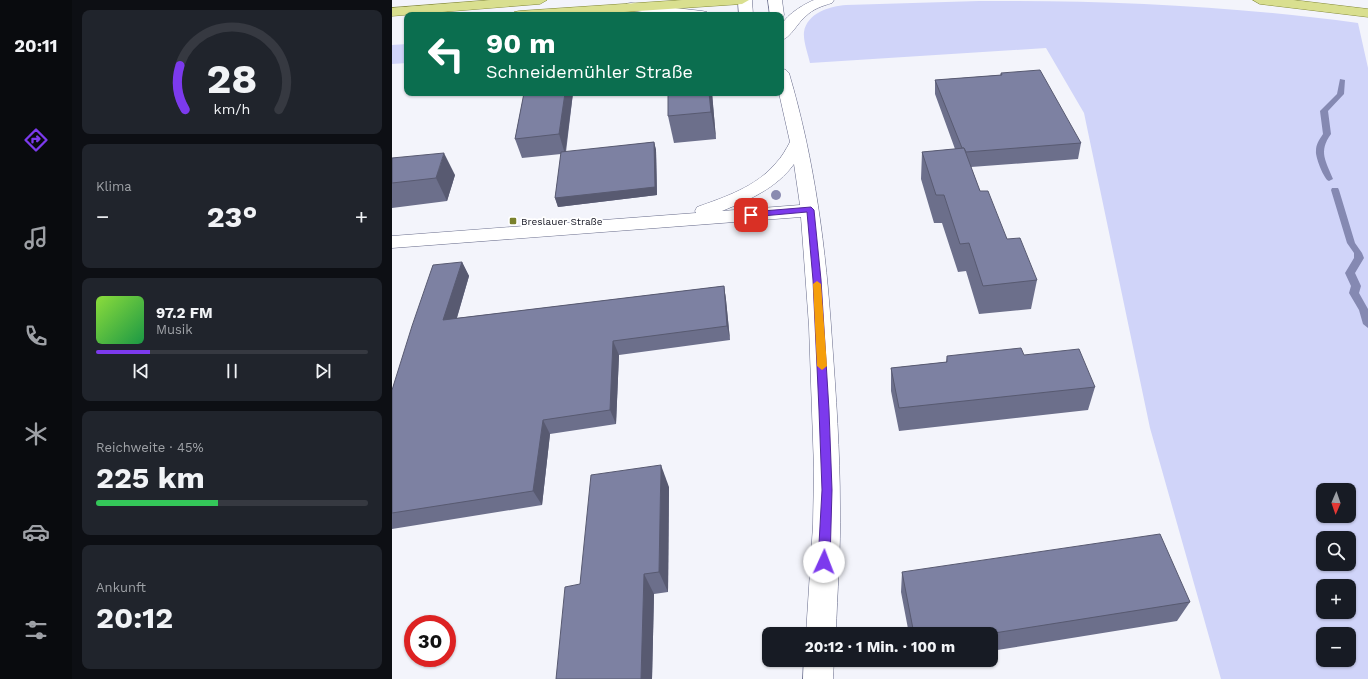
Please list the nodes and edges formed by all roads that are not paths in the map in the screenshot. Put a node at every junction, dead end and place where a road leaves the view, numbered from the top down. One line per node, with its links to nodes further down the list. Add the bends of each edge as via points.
1 (541, 0): 9 (main road)
2 (744, 0): 8 (main road); 12 (street)
3 (775, 0): 13 (street)
4 (827, 0): 15 (street, via 799,12)
5 (1260, 0): 14 (main road)
6 (1355, 0): 7 (main road)
7 (1368, 2)
8 (630, 7): 10 (main road); 11 (street)
9 (392, 12)
10 (561, 12)
11 (675, 12)
12 (746, 12)
13 (777, 12)
14 (1368, 13)
15 (784, 32)
16 (784, 83): 17 (street)
17 (799, 142): 18 (street); 19 (street, via 781,170 764,184 741,197)
18 (811, 210): 19 (street); 21 (street, via 827,490)
19 (677, 220): 20 (street)
20 (392, 242)
21 (821, 627)
22 (819, 667): 23 (street)
23 (818, 679)

